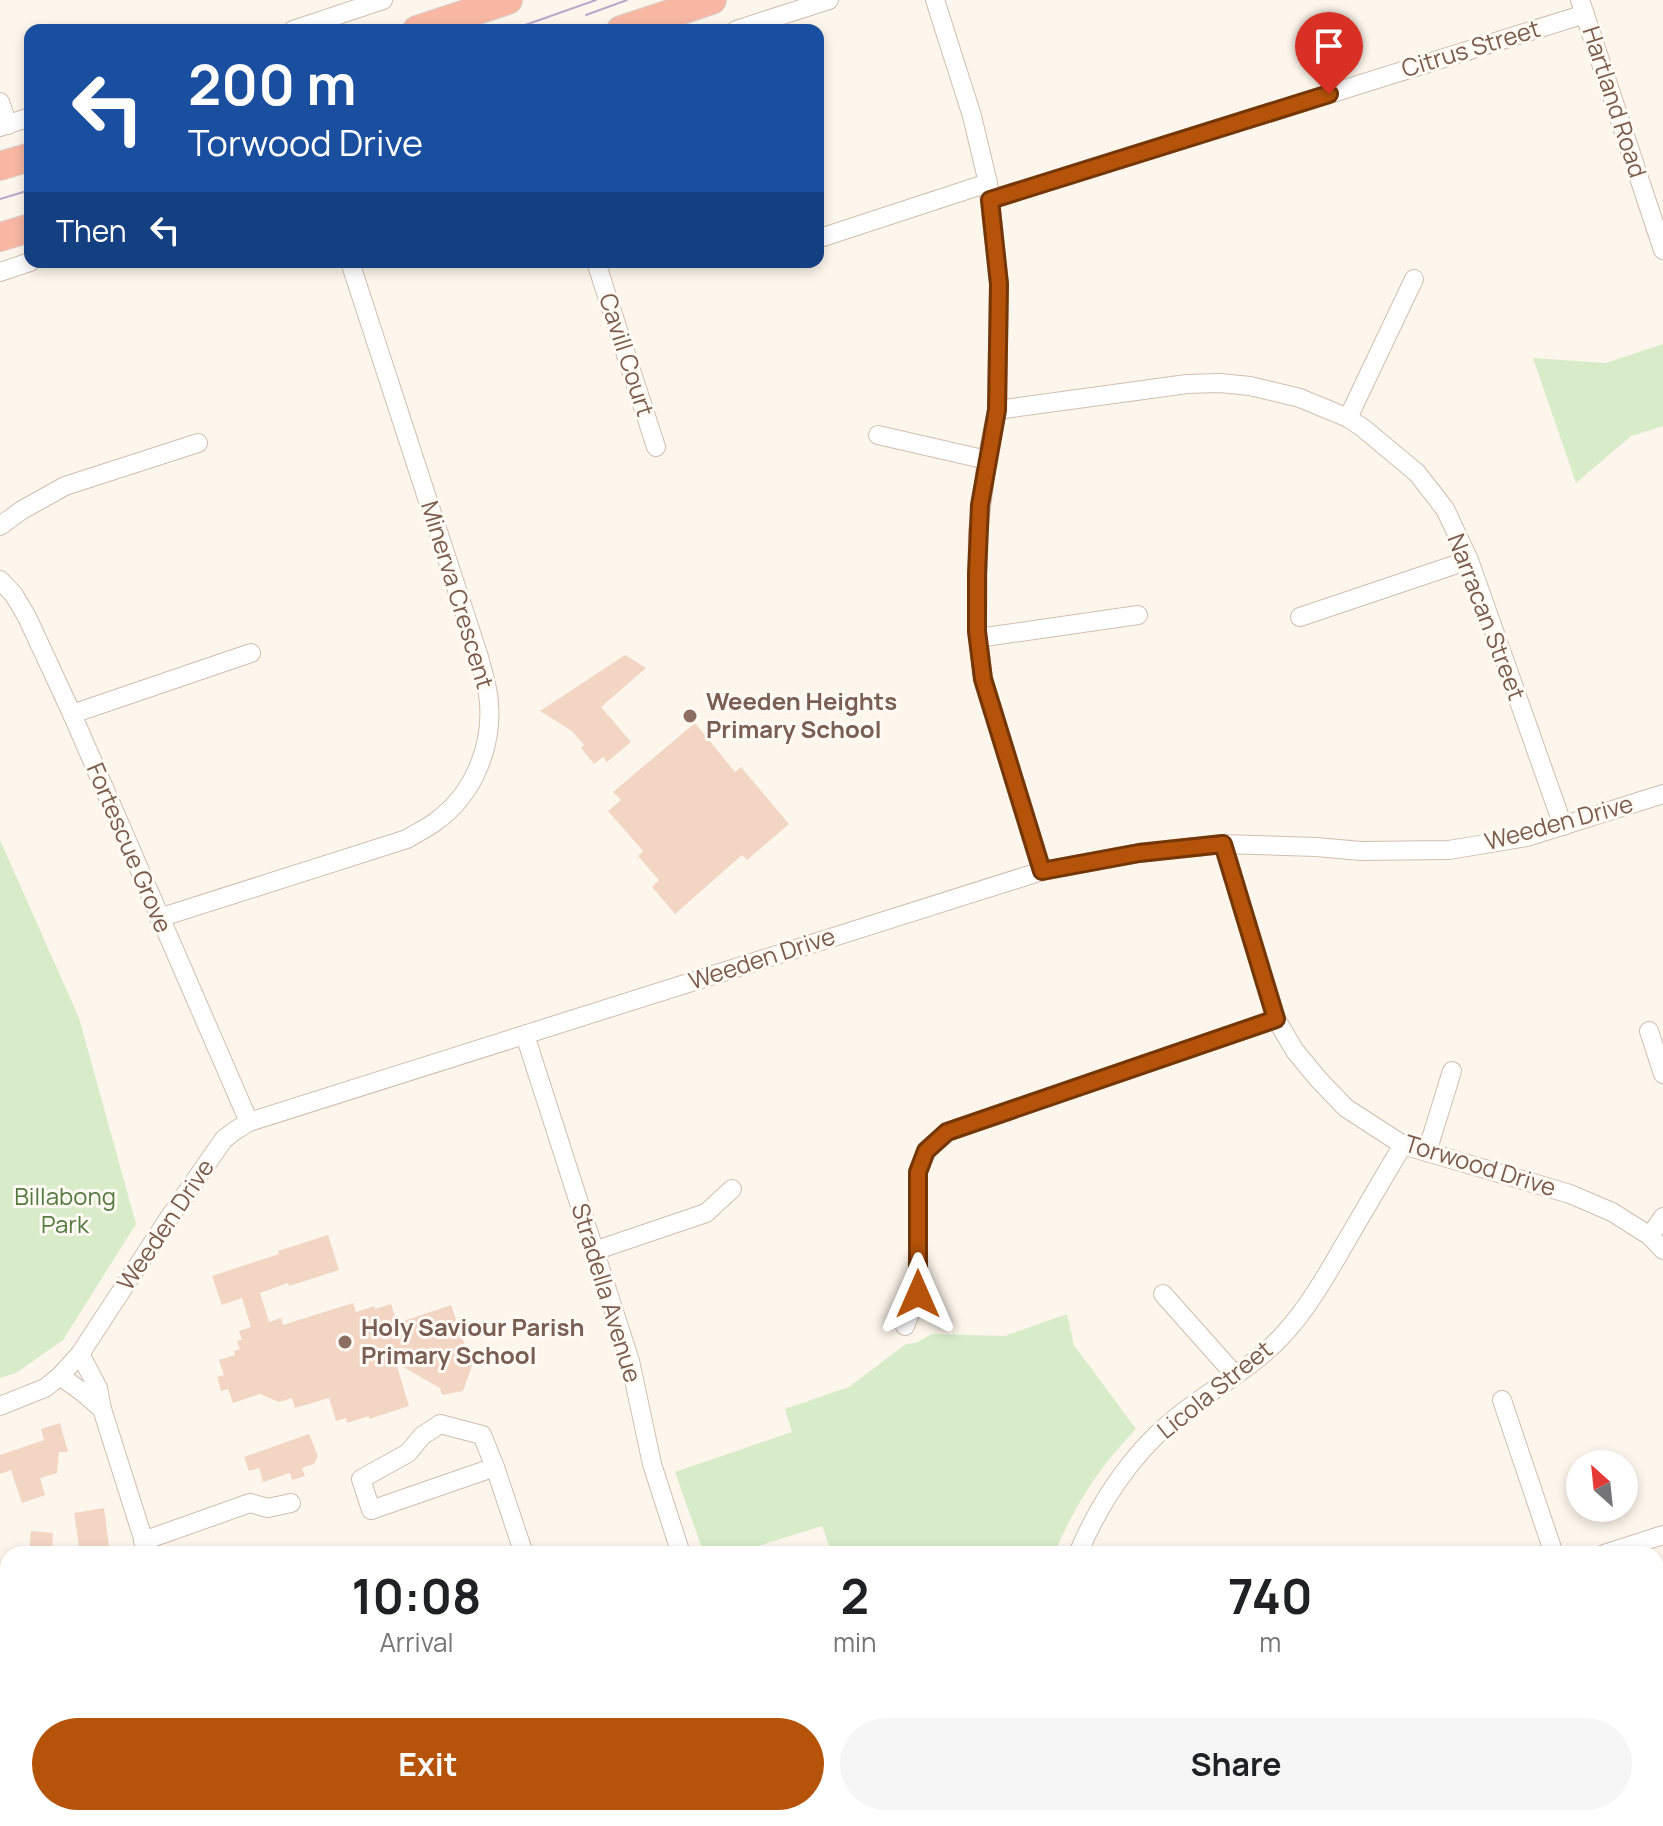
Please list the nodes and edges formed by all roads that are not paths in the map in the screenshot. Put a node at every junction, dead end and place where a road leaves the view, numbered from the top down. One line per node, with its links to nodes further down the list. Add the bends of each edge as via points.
1 (383, 0): 7 (street)
2 (508, 0): 8 (highway)
3 (712, 0): 9 (highway)
4 (829, 0): 10 (street)
5 (935, 0): 18 (street, via 972,116)
6 (1583, 7): 18 (street, Citrus Street); 22 (street, Hartland Road)
7 (311, 24)
8 (435, 24)
9 (639, 24)
10 (755, 24)
11 (0, 102): 13 (street)
12 (24, 119): 13 (street)
13 (4, 126)
14 (24, 159): 15 (highway)
15 (0, 166)
16 (0, 178): 17 (highway)
17 (24, 178)
18 (989, 191): 21 (street, Citrus Street); 28 (street, via 999,284)
19 (24, 230): 20 (highway)
20 (0, 237)
21 (824, 237)
22 (1663, 250)
23 (24, 264): 26 (street)
24 (352, 268): 46 (street, Minerva Crescent, via 479,657 489,696 486,749 460,797 437,821 407,839)
25 (598, 268): 32 (street, Cavill Court)
26 (0, 272)
27 (1414, 279): 29 (street)
28 (997, 410): 29 (street, Narracan Street, via 1220,383 1300,398); 33 (street)
29 (1348, 418): 35 (street, Narracan Street, via 1417,473 1445,509)
30 (878, 435): 33 (street)
31 (198, 443): 34 (street, via 65,486)
32 (656, 447)
33 (987, 460): 39 (street, via 978,532)
34 (0, 526)
35 (1469, 560): 38 (street); 43 (street, Narracan Street)
36 (0, 580): 41 (street, Fortescue Grove, via 27,617)
37 (1138, 615): 39 (street)
38 (1300, 617)
39 (978, 638): 45 (street, via 983,679)
40 (251, 653): 41 (street)
41 (72, 714): 46 (street, Fortescue Grove)
42 (1663, 794): 43 (street, Weeden Drive)
43 (1563, 826): 44 (street, Weeden Drive, via 1449,850)
44 (1223, 844): 45 (street, Weeden Drive); 47 (street, Torwood Drive)
45 (1042, 871): 49 (street, Weeden Drive)
46 (159, 918): 52 (street, Fortescue Grove)
47 (1276, 1019): 53 (street, Torwood Drive, via 1295,1051 1346,1108); 60 (street, via 947,1132 926,1151 918,1172 918,1294)
48 (1649, 1031): 51 (street)
49 (525, 1035): 52 (street, Weeden Drive); 58 (street, Stradella Avenue)
50 (1452, 1071): 54 (street)
51 (1663, 1074)
52 (249, 1122): 61 (street, Weeden Drive, via 224,1139)
53 (1403, 1145): 54 (street, Torwood Drive); 62 (street, Licola Street, via 1314,1297 1282,1336)
54 (1427, 1152): 57 (street, Torwood Drive, via 1570,1194 1612,1212)
55 (732, 1189): 58 (street, via 706,1213)
56 (1663, 1217): 57 (street)
57 (1656, 1243)
58 (594, 1251): 73 (street, Stradella Avenue, via 630,1361 652,1464)
59 (1163, 1294): 62 (street)
60 (905, 1326)
61 (80, 1354): 63 (street, Weeden Drive); 66 (street, via 98,1388)
62 (1235, 1375): 74 (street, Licola Street, via 1144,1448 1119,1480)
63 (60, 1376): 65 (street, Weeden Drive, via 45,1388); 66 (street)
64 (1502, 1400): 75 (street)
65 (0, 1406)
66 (102, 1409): 70 (street)
67 (495, 1467): 67 (street, via 482,1435 440,1424 408,1453 361,1479 371,1510); 72 (street)
68 (291, 1503): 71 (street, via 268,1508 250,1503)
69 (1663, 1535): 76 (street)
70 (144, 1546)
71 (150, 1546)
72 (521, 1546)
73 (678, 1546)
74 (1082, 1546)
75 (1551, 1546)
76 (1629, 1546)

